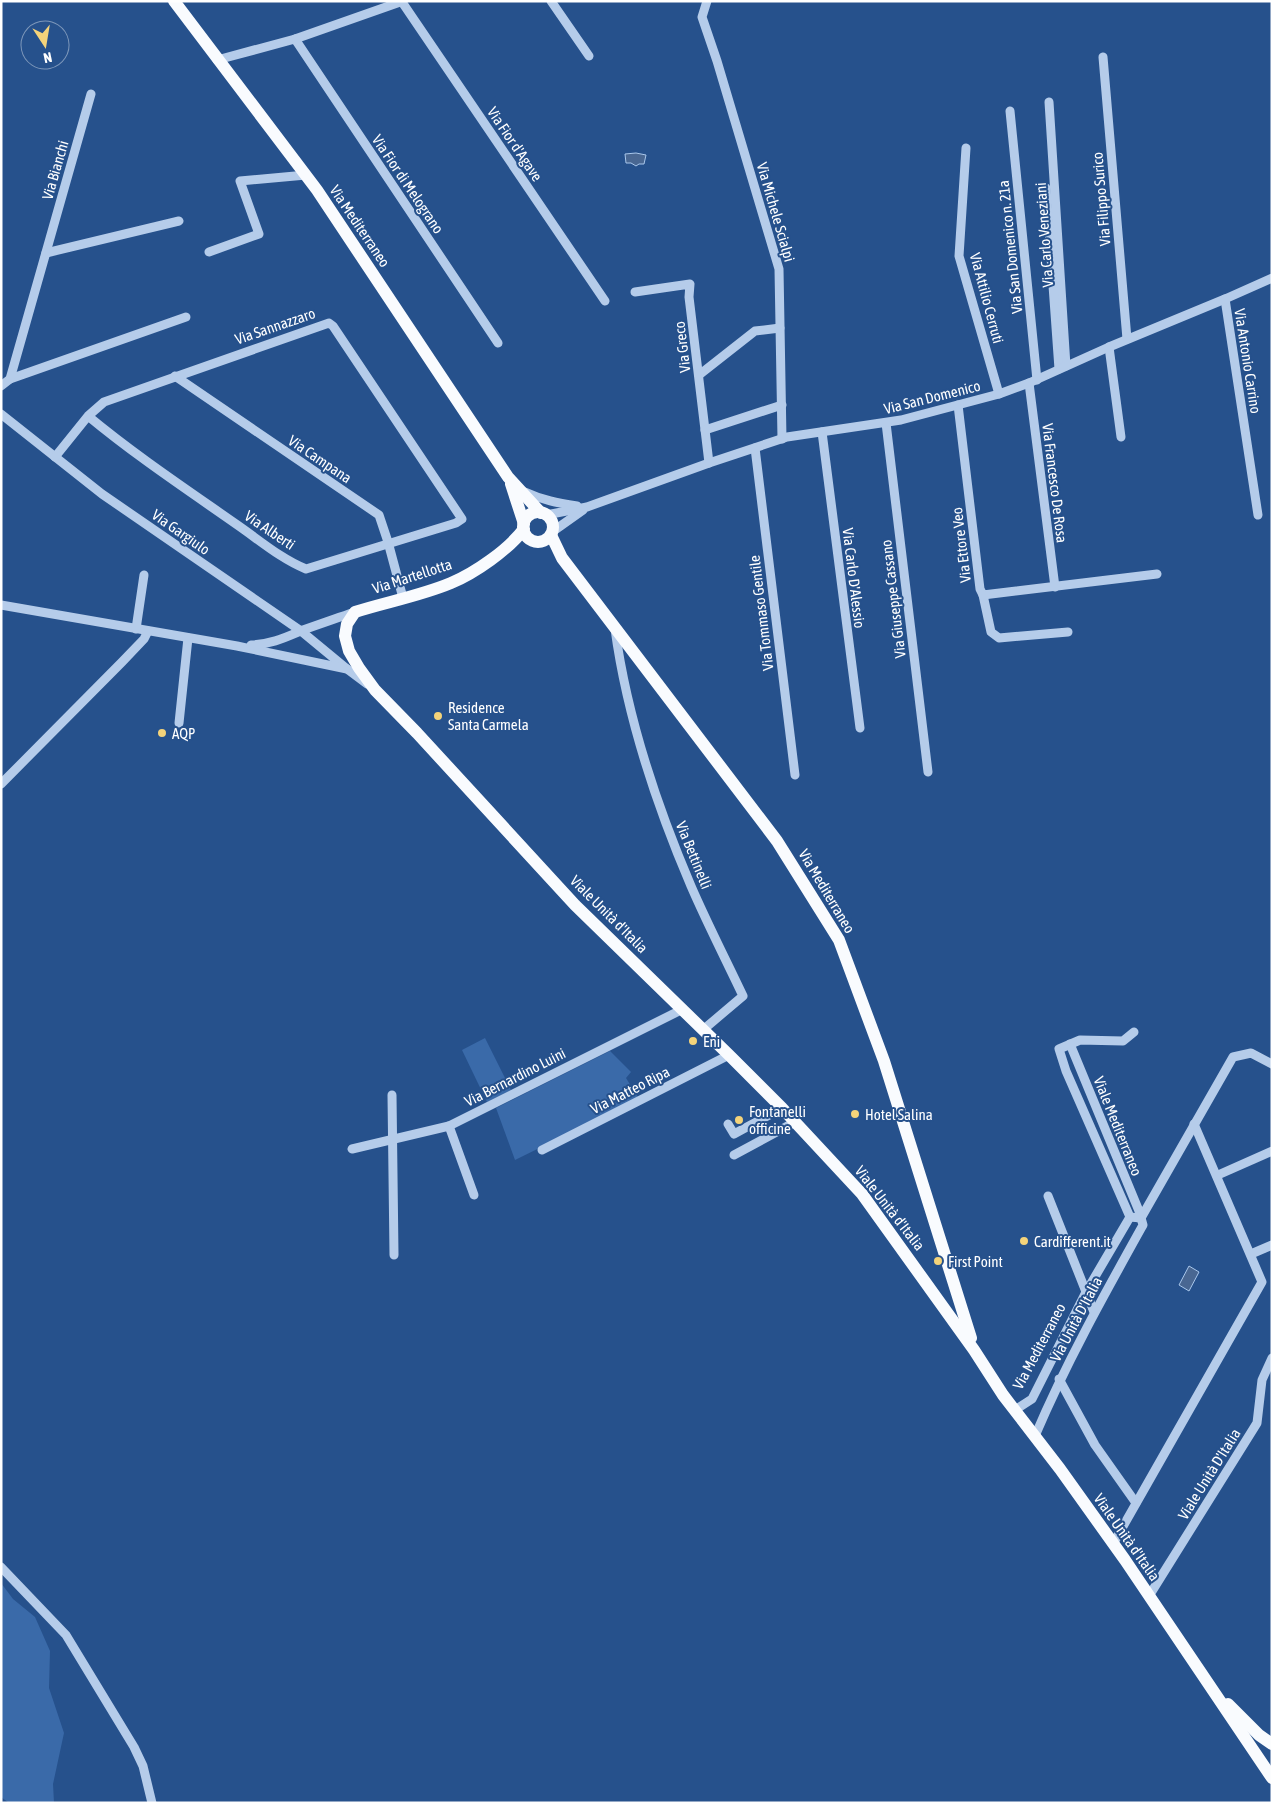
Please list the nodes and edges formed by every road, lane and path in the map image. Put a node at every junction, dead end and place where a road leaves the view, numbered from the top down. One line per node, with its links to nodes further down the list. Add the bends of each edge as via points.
1 (174, 1): 8 (main road, Via Mediterraneo)
2 (551, 1): 6 (street)
3 (707, 1): 23 (street, Via Michele Scialpi, via 702,17 779,269)
4 (402, 2): 5 (street); 21 (street, Via Fior d'Agave)
5 (295, 39): 8 (street); 25 (street, Via Fior di Melograno)
6 (589, 56)
7 (1103, 57): 24 (street, Via Filippo Surico)
8 (217, 60): 13 (main road, Via Mediterraneo)
9 (91, 94): 17 (street, Via Bianchi)
10 (1049, 102): 27 (street, Via Carlo Veneziani)
11 (1010, 111): 31 (street, Via San Domenico n. 21a)
12 (966, 148): 33 (street, Via Attilio Cerruti, via 958,256)
13 (306, 176): 16 (street, via 240,181 259,234); 46 (main road, Via Mediterraneo)
14 (1046, 188): 27 (street)
15 (179, 221): 17 (street)
16 (209, 252)
17 (46, 253): 30 (street, Via Bianchi)
18 (1272, 278): 20 (street, Via San Domenico)
19 (635, 292): 28 (street, Via Greco, via 690,284)
20 (1225, 299): 24 (street, Via San Domenico); 50 (street, Via Antonio Carrino)
21 (605, 301)
22 (186, 317): 30 (street)
23 (780, 328): 28 (street, via 755,331); 34 (street, Via Michele Scialpi)
24 (1127, 340): 26 (street, Via San Domenico)
25 (498, 343)
26 (1109, 347): 27 (street, Via San Domenico); 41 (street)
27 (1062, 368): 31 (street, Via San Domenico)
28 (699, 375): 39 (street, Via Greco)
29 (175, 376): 37 (street, Via Sannazzaro, via 104,402); 51 (street, Via Sannazzaro, via 329,323); 54 (street, Via Campana, via 379,515)
30 (10, 379): 32 (street)
31 (1033, 382): 33 (street, Via San Domenico); 57 (street, Via Francesco De Rosa)
32 (1, 386)
33 (1000, 394): 35 (street, Via San Domenico)
34 (782, 405): 39 (street); 42 (street, Via Michele Scialpi)
35 (958, 405): 38 (street, Via San Domenico); 58 (street, Via Ettore Veo)
36 (1, 414): 44 (street, Via Gargiulo)
37 (88, 416): 44 (street, Via Sannazzaro); 54 (street, Via Alberti, via 130,450 306,569)
38 (886, 423): 40 (street, Via San Domenico); 75 (street, Via Giuseppe Cassano)
39 (705, 430): 45 (street, Via Greco)
40 (822, 432): 42 (street, Via San Domenico); 74 (street, Via Carlo D'Alessio)
41 (1121, 437)
42 (782, 439): 43 (street, Via San Domenico)
43 (755, 448): 45 (street, Via San Domenico); 76 (street, Via Tommaso Gentile)
44 (55, 457): 65 (street, Via Gargiulo, via 102,494)
45 (709, 463): 48 (street, Via San Domenico)
46 (508, 477): 47 (main road); 52 (main road)
47 (521, 490): 48 (street, via 556,503); 49 (main road)
48 (587, 507): 49 (street, Via San Domenico); 53 (street, Via San Domenico)
49 (544, 514): 52 (main road, via 529,516); 53 (main road, via 552,522)
50 (1258, 516)
51 (462, 519): 54 (street, Via Alberti)
52 (524, 526): 53 (main road, via 527,537 535,542 544,541); 59 (main road, Via Martellotta, via 510,546 451,583)
53 (552, 533): 62 (main road, Via Mediterraneo, via 562,558)
54 (388, 542): 59 (street, Via Campana)
55 (1157, 574): 57 (street, Via Ettore Veo)
56 (144, 575): 63 (street)
57 (1055, 587): 58 (street, Via Ettore Veo)
58 (983, 595): 66 (street, via 991,632 999,638)
59 (403, 598): 61 (main road, Via Martellotta)
60 (1, 605): 63 (street)
61 (355, 612): 65 (street); 72 (main road, Viale Unità d'Italia, via 347,624 345,636 358,668)
62 (614, 626): 69 (main road, Via Mediterraneo); 71 (street, Via Bettinelli)
63 (136, 629): 64 (street)
64 (148, 631): 67 (street); 77 (street, via 122,662)
65 (301, 631): 68 (street, via 266,644); 70 (street, Via Gargiulo)
66 (1068, 632)
67 (188, 638): 68 (street); 73 (street)
68 (237, 646): 70 (street)
69 (636, 655): 71 (street); 103 (main road, Via Mediterraneo, via 777,841 839,940 884,1061)
70 (347, 669): 72 (street, Via Gargiulo)
71 (621, 670): 79 (street, Via Bettinelli, via 654,793 691,887 743,996)
72 (375, 690): 78 (main road, Viale Unità d'Italia, via 575,904)
73 (179, 723)
74 (860, 728)
75 (928, 772)
76 (795, 775)
77 (1, 784)
78 (683, 1009): 79 (main road, Viale Unità d'Italia); 89 (street, Via Bernardino Luini)
79 (704, 1029): 82 (main road, Viale Unità d'Italia)
80 (1134, 1032): 81 (street, via 1123,1041 1080,1040)
81 (1067, 1045): 98 (street, via 1059,1049 1066,1071); 99 (street, Viale Mediterraneo)
82 (729, 1055): 85 (main road, Viale Unità d'Italia); 92 (street, Via Matteo Ripa)
83 (1272, 1064): 88 (street, via 1252,1053 1233,1057)
84 (392, 1095): 90 (street)
85 (782, 1108): 86 (main road, Viale Unità d'Italia); 87 (street, via 734,1134)
86 (795, 1122): 94 (street); 104 (main road, Viale Unità d'Italia, via 862,1194)
87 (728, 1124)
88 (1194, 1124): 95 (street); 99 (street)
89 (449, 1126): 90 (street, Via Bernardino Luini); 96 (street)
90 (392, 1140): 91 (street, Via Bernardino Luini); 102 (street)
91 (352, 1149)
92 (542, 1150)
93 (1272, 1151): 95 (street)
94 (734, 1155)
95 (1218, 1175): 101 (street)
96 (474, 1195)
97 (1048, 1196): 105 (street, Via Mediterraneo)
98 (1130, 1217): 99 (street); 105 (street, Via Mediterraneo)
99 (1141, 1218): 106 (street, Via Unità D'Italia, via 1143,1225)
100 (1272, 1245): 101 (street)
101 (1251, 1254): 112 (street, via 1262,1282)
102 (394, 1255)
103 (952, 1279): 104 (main road, via 945,1291); 107 (main road, Via Mediterraneo)
104 (933, 1292): 107 (main road, Viale Unità d'Italia)
105 (1086, 1292): 106 (street, Via Mediterraneo); 110 (street, Via Mediterraneo, via 1032,1399)
106 (1094, 1312): 109 (street, Via Unità D'Italia)
107 (974, 1350): 110 (main road, Viale Unità d'Italia)
108 (1272, 1358): 115 (street, Viale Unità D'Italia, via 1262,1380 1257,1423)
109 (1059, 1379): 111 (street, Via Unità D'Italia); 112 (street, via 1096,1445)
110 (1014, 1410): 111 (main road, Viale Unità d'Italia)
111 (1034, 1436): 113 (main road, Viale Unità d'Italia)
112 (1136, 1503): 113 (street)
113 (1113, 1544): 115 (main road, Viale Unità d'Italia)
114 (1, 1567): 119 (street, via 66,1635 134,1747 143,1766)
115 (1149, 1596): 116 (main road, Viale Unità d'Italia)
116 (1212, 1688): 117 (main road, Viale Unità d'Italia); 118 (main road, Viale Unità d'Italia)
117 (1272, 1744)
118 (1272, 1778)
119 (152, 1803)

